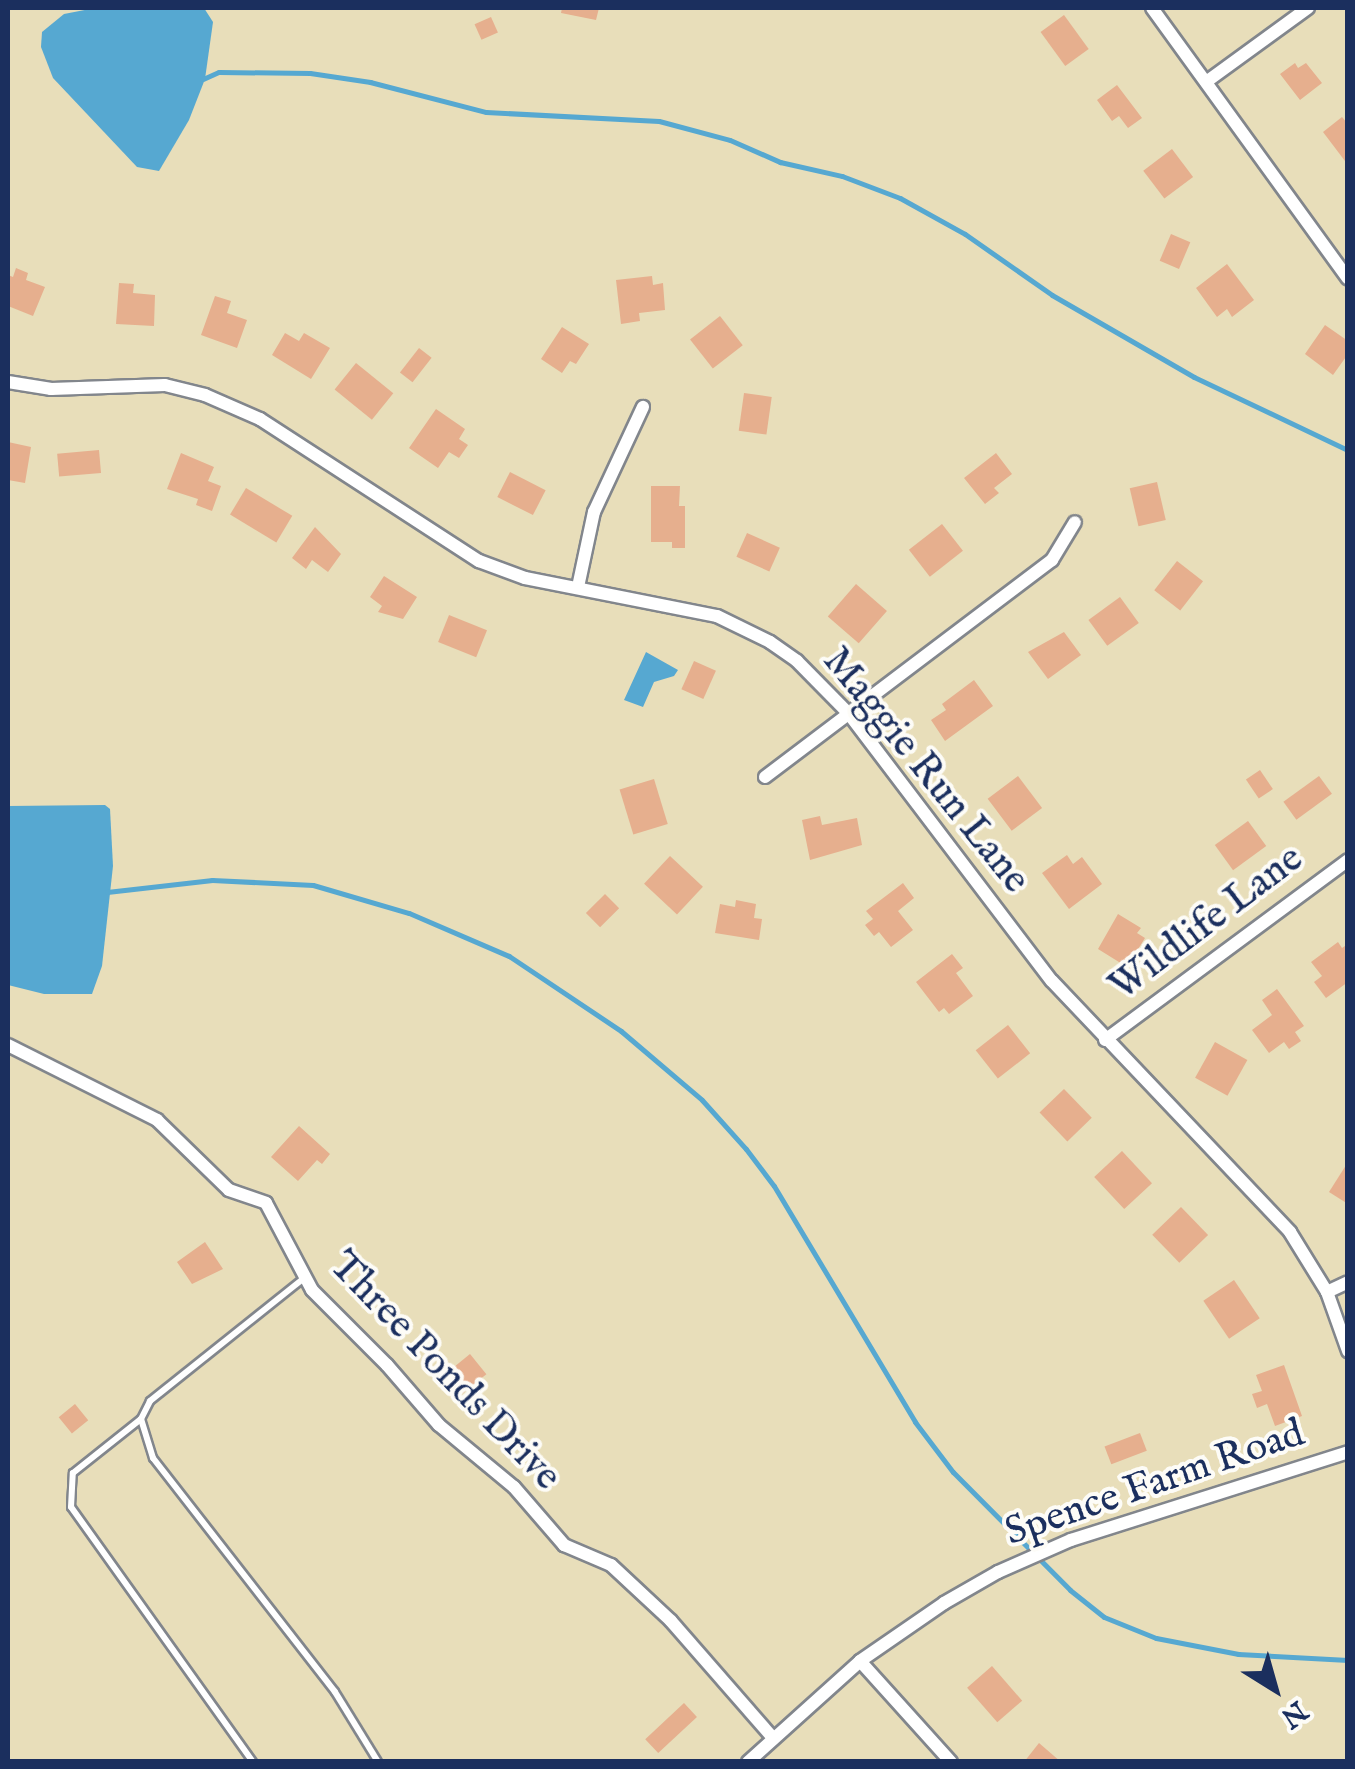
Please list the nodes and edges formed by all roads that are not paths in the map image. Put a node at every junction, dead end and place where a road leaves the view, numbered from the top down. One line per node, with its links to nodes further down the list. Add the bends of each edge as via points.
1 (1152, 8): 3 (street)
2 (1308, 8): 3 (street)
3 (1206, 82): 4 (street)
4 (1348, 279)
5 (8, 382): 8 (street, Maggie Run Lane, via 51,389 165,385 205,395 260,419 455,548 525,578)
6 (643, 407): 8 (street, via 594,512)
7 (1076, 522): 9 (street, via 1052,560)
8 (578, 587): 9 (street, Maggie Run Lane, via 688,607 742,626 797,661)
9 (848, 714): 10 (street); 12 (street, Maggie Run Lane, via 1023,946)
10 (765, 777)
11 (1348, 860): 12 (street, Wildlife Lane)
12 (1105, 1040): 16 (street, Maggie Run Lane, via 1271,1208)
13 (8, 1045): 14 (street, Three Ponds Drive, via 157,1120 229,1190 266,1203)
14 (304, 1278): 18 (lane, via 150,1401); 21 (street, Three Ponds Drive, via 439,1425 514,1487 564,1545 612,1565 671,1621)
15 (1348, 1282): 16 (street)
16 (1327, 1292): 17 (street, Maggie Run Lane)
17 (1348, 1351)
18 (141, 1420): 22 (lane, via 73,1473 71,1507); 23 (lane, via 153,1458 335,1692)
19 (1348, 1452): 20 (street, Spence Farm Road, via 1036,1554 944,1603)
20 (860, 1661): 21 (street, Spence Farm Road); 25 (street)
21 (773, 1738): 24 (street, Spence Farm Road)
22 (253, 1762)
23 (378, 1762)
24 (748, 1762)
25 (951, 1762)

